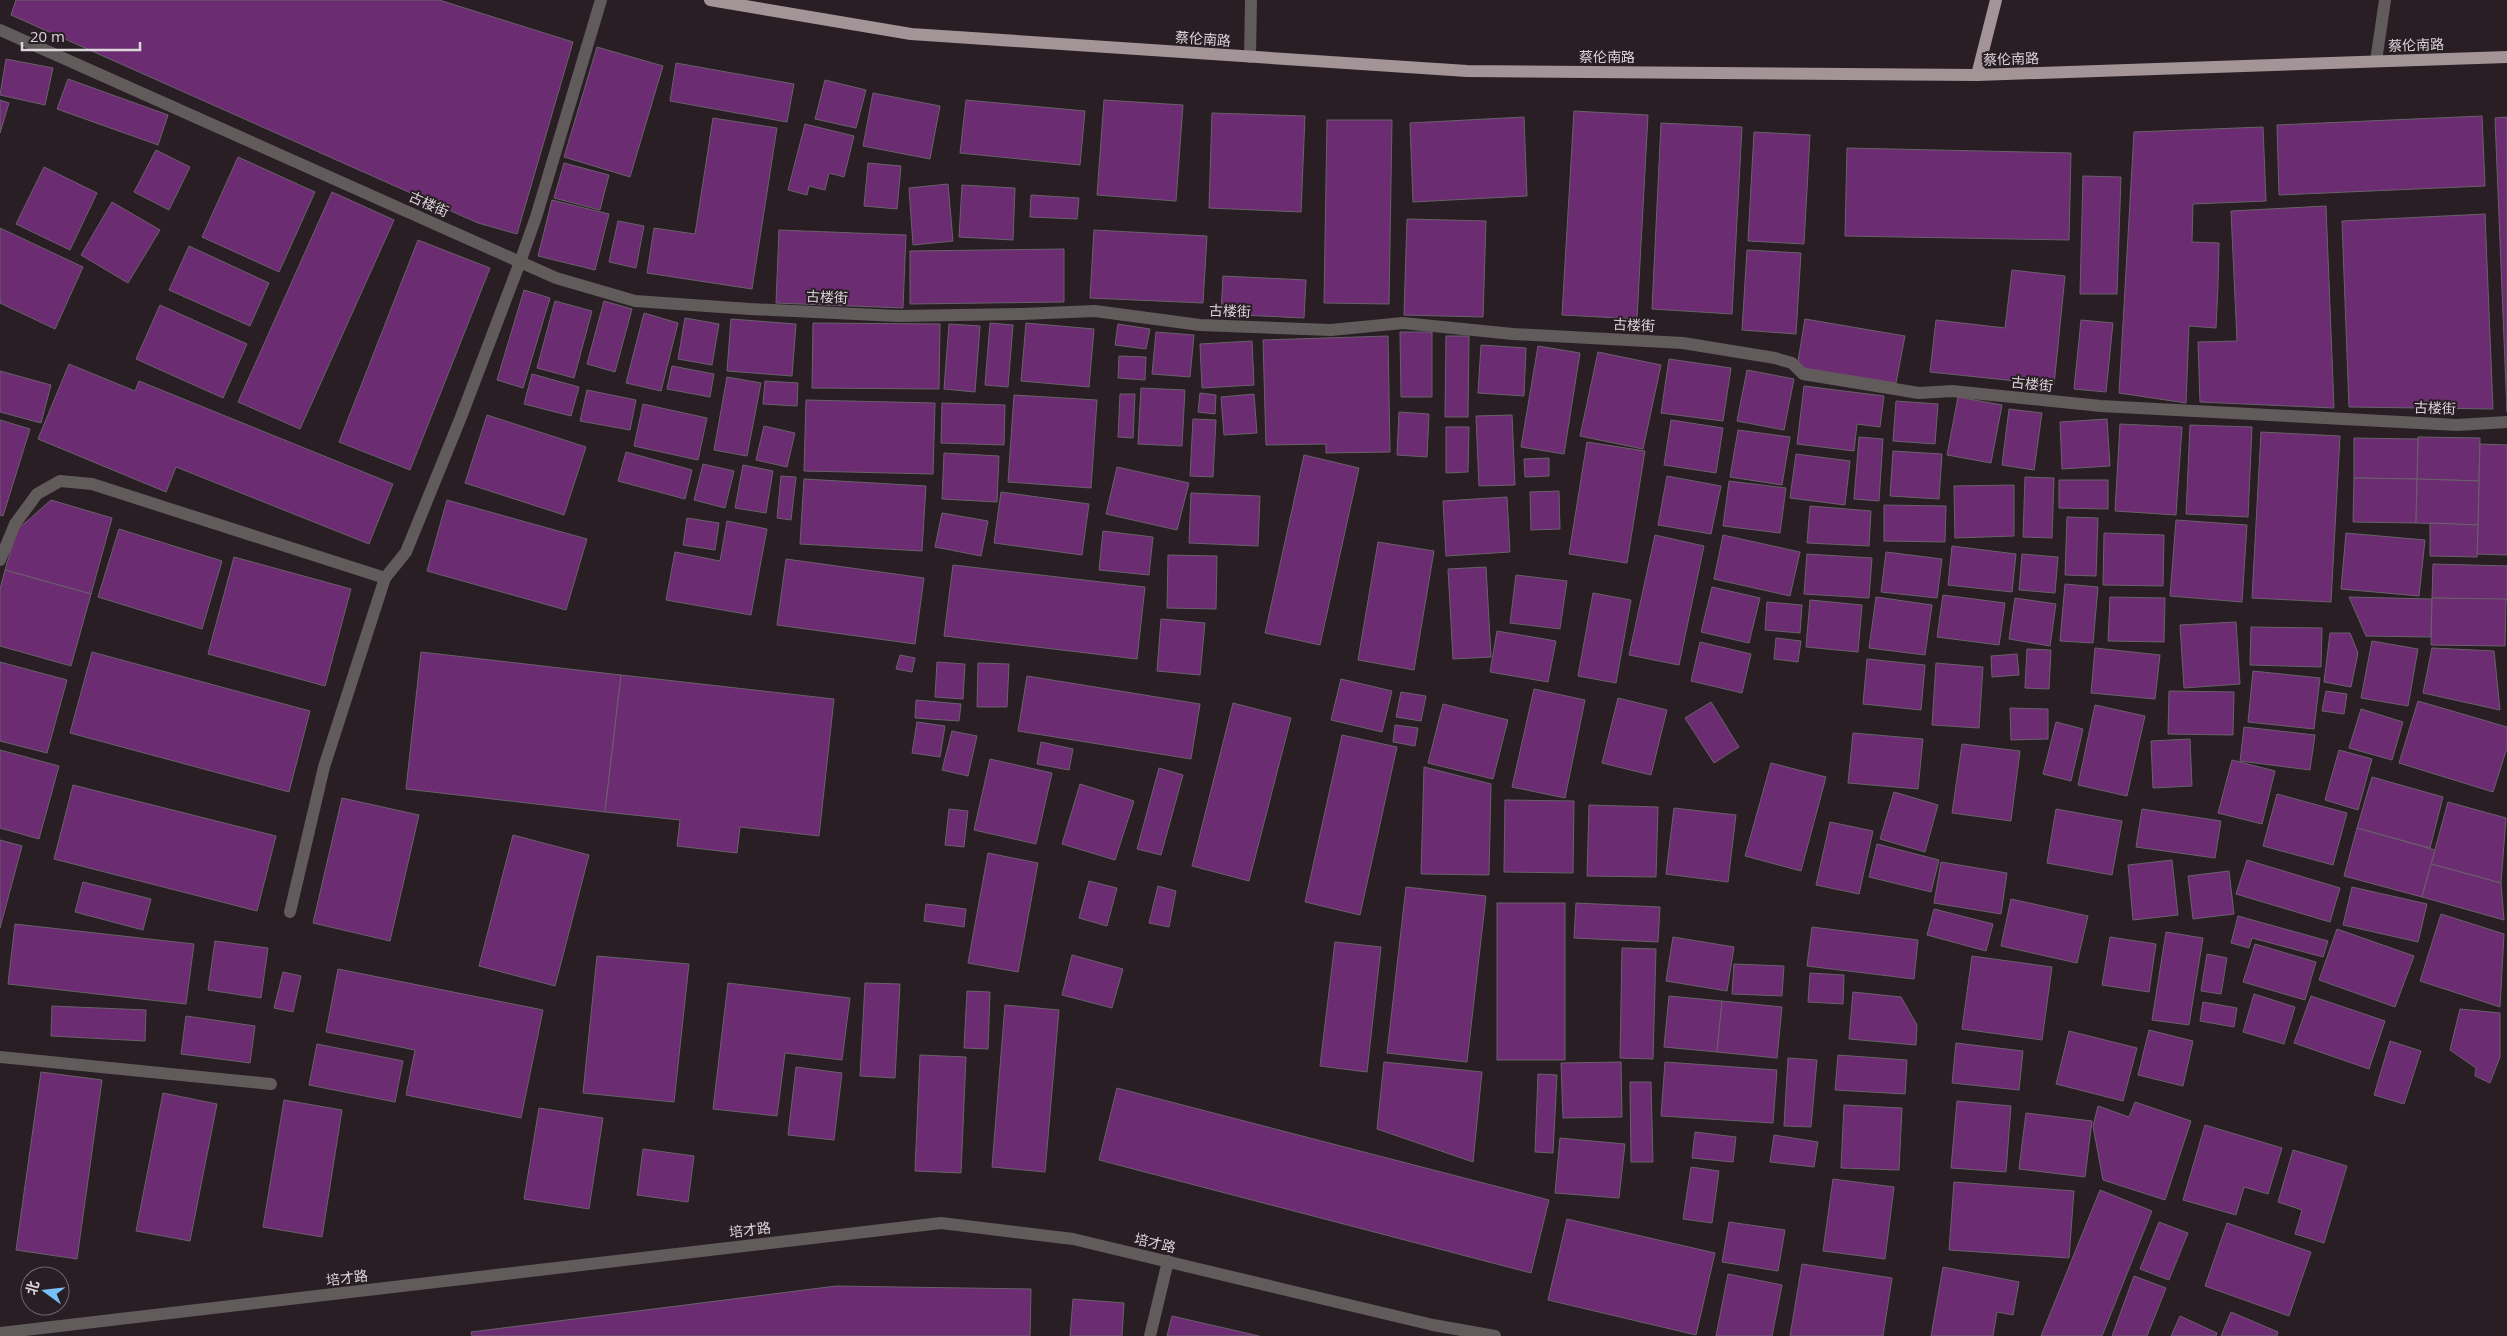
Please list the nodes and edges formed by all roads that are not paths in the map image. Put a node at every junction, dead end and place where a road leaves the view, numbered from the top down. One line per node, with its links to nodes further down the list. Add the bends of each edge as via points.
1 (601, 0): 11 (street)
2 (710, 0): 7 (main road, 蔡伦南路, via 911,34)
3 (1251, 0): 7 (street)
4 (1996, 0): 10 (main road)
5 (2385, 0): 9 (street)
6 (0, 30): 11 (street, 古楼街)
7 (1250, 57): 10 (main road, 蔡伦南路, via 1467,71)
8 (2507, 57): 9 (main road, 蔡伦南路)
9 (2376, 62): 10 (main road, 蔡伦南路)
10 (1977, 75)
11 (520, 262): 12 (street, 古楼街, via 556,278 635,301 898,316 1095,311 1200,324 1331,330 1403,323 1513,334 1682,343 1775,358 1792,363 1803,374 1919,392 1952,391 2102,406 2304,417 2457,424); 14 (street, via 406,552)
12 (2507, 422)
13 (0, 560): 14 (street, via 15,524 37,494 60,481 92,484)
14 (385, 578): 15 (street, via 324,767)
15 (290, 912)
16 (0, 1057): 17 (street)
17 (271, 1084)
18 (1168, 1261): 19 (street, 培才路, via 1074,1239 941,1223); 20 (street); 21 (street, 培才路, via 1433,1325)
19 (0, 1333)
20 (1150, 1336)
21 (1495, 1336)

